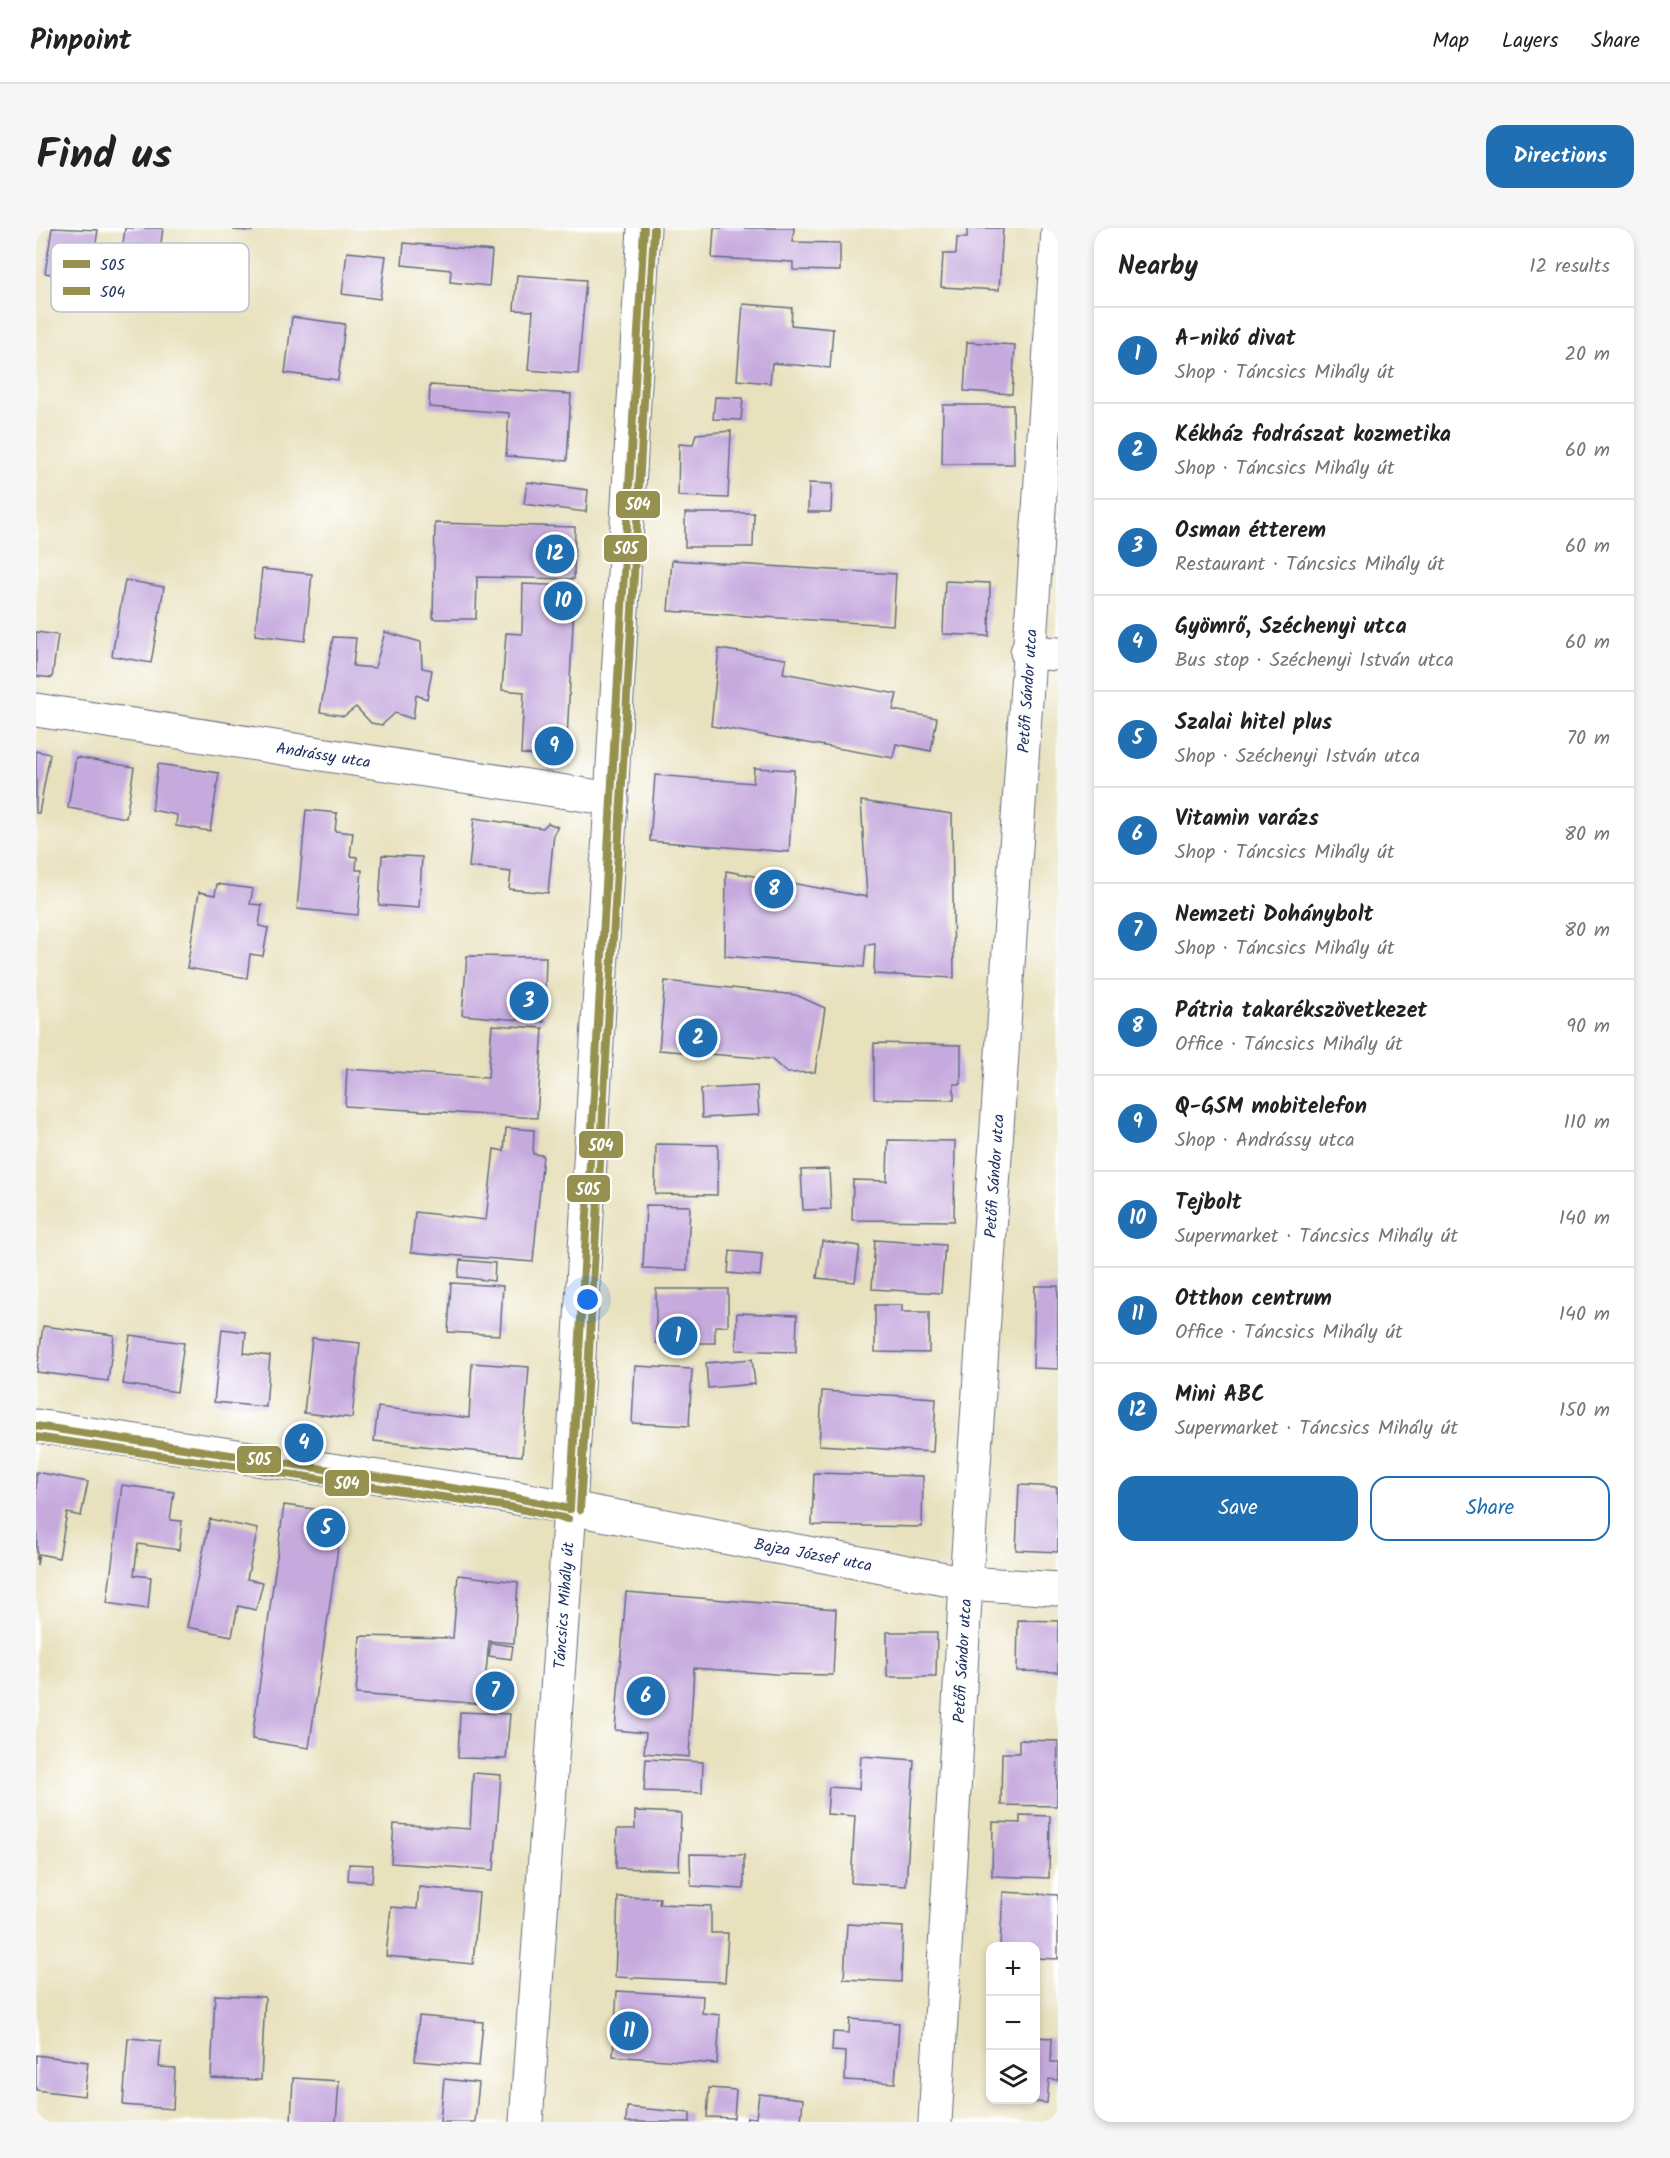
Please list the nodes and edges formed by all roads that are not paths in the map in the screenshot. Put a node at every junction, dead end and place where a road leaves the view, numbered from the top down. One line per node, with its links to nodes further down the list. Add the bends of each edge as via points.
1 (644, 228): 5 (street, Táncsics Mihály út)
2 (1058, 230): 3 (street, Petőfi Sándor utca)
3 (1043, 653): 8 (street, Petőfi Sándor utca)
4 (36, 710): 5 (street, Andrássy utca)
5 (612, 799): 7 (street, Táncsics Mihály út)
6 (36, 1426): 7 (street, Bajza József utca)
7 (570, 1509): 8 (street, Bajza József utca); 10 (street, Táncsics Mihály út)
8 (966, 1583): 9 (street, Bajza József utca); 11 (street, Petőfi Sándor utca)
9 (1058, 1590)
10 (525, 2122)
11 (935, 2122)

